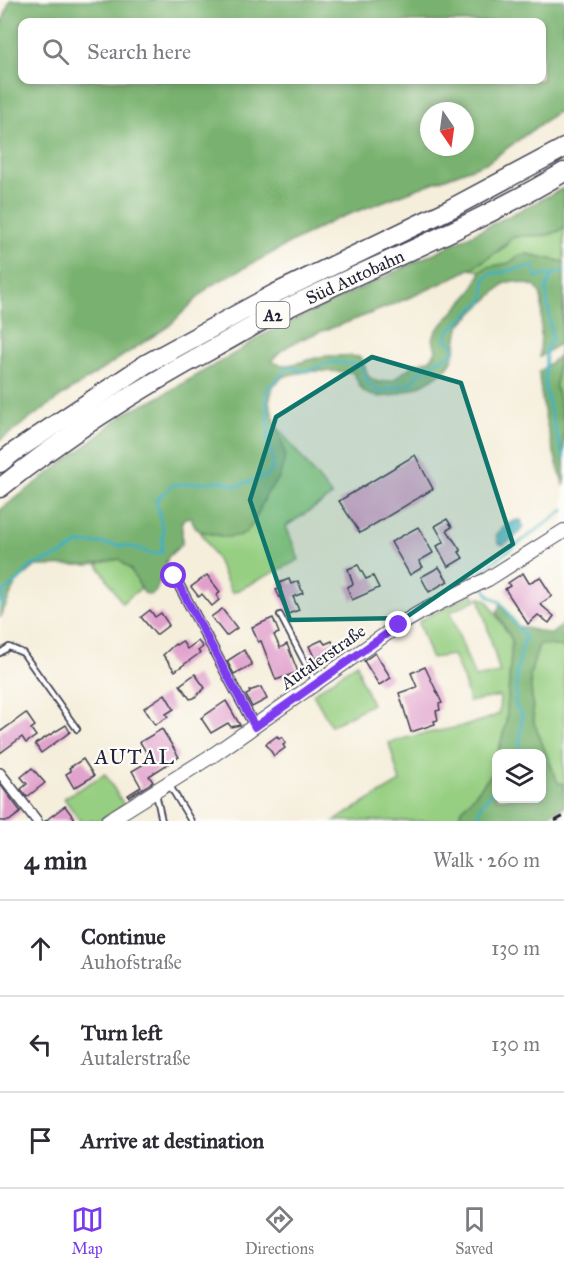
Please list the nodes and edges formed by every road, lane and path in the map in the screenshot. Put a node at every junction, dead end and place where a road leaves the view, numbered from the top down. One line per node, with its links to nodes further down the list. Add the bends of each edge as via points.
1 (564, 148): 3 (highway, Süd Autobahn / A2, via 450,209 276,293 146,364)
2 (564, 172): 4 (highway, Süd Autobahn / A2, via 459,228 281,311 155,380)
3 (0, 464)
4 (0, 488)
5 (564, 531): 9 (main road, Autalerstraße, via 488,579 399,625)
6 (174, 576): 10 (street)
7 (280, 615): 9 (lane)
8 (0, 653): 11 (lane, via 9,647 23,653)
9 (317, 684): 10 (main road, Autalerstraße)
10 (255, 727): 13 (main road, Autalerstraße)
11 (77, 729)
12 (0, 773): 15 (street)
13 (168, 784): 14 (main road, Autalerstraße); 18 (lane)
14 (156, 792): 16 (main road, Autalerstraße); 17 (lane)
15 (37, 821)
16 (108, 821)
17 (162, 821)
18 (191, 821)

